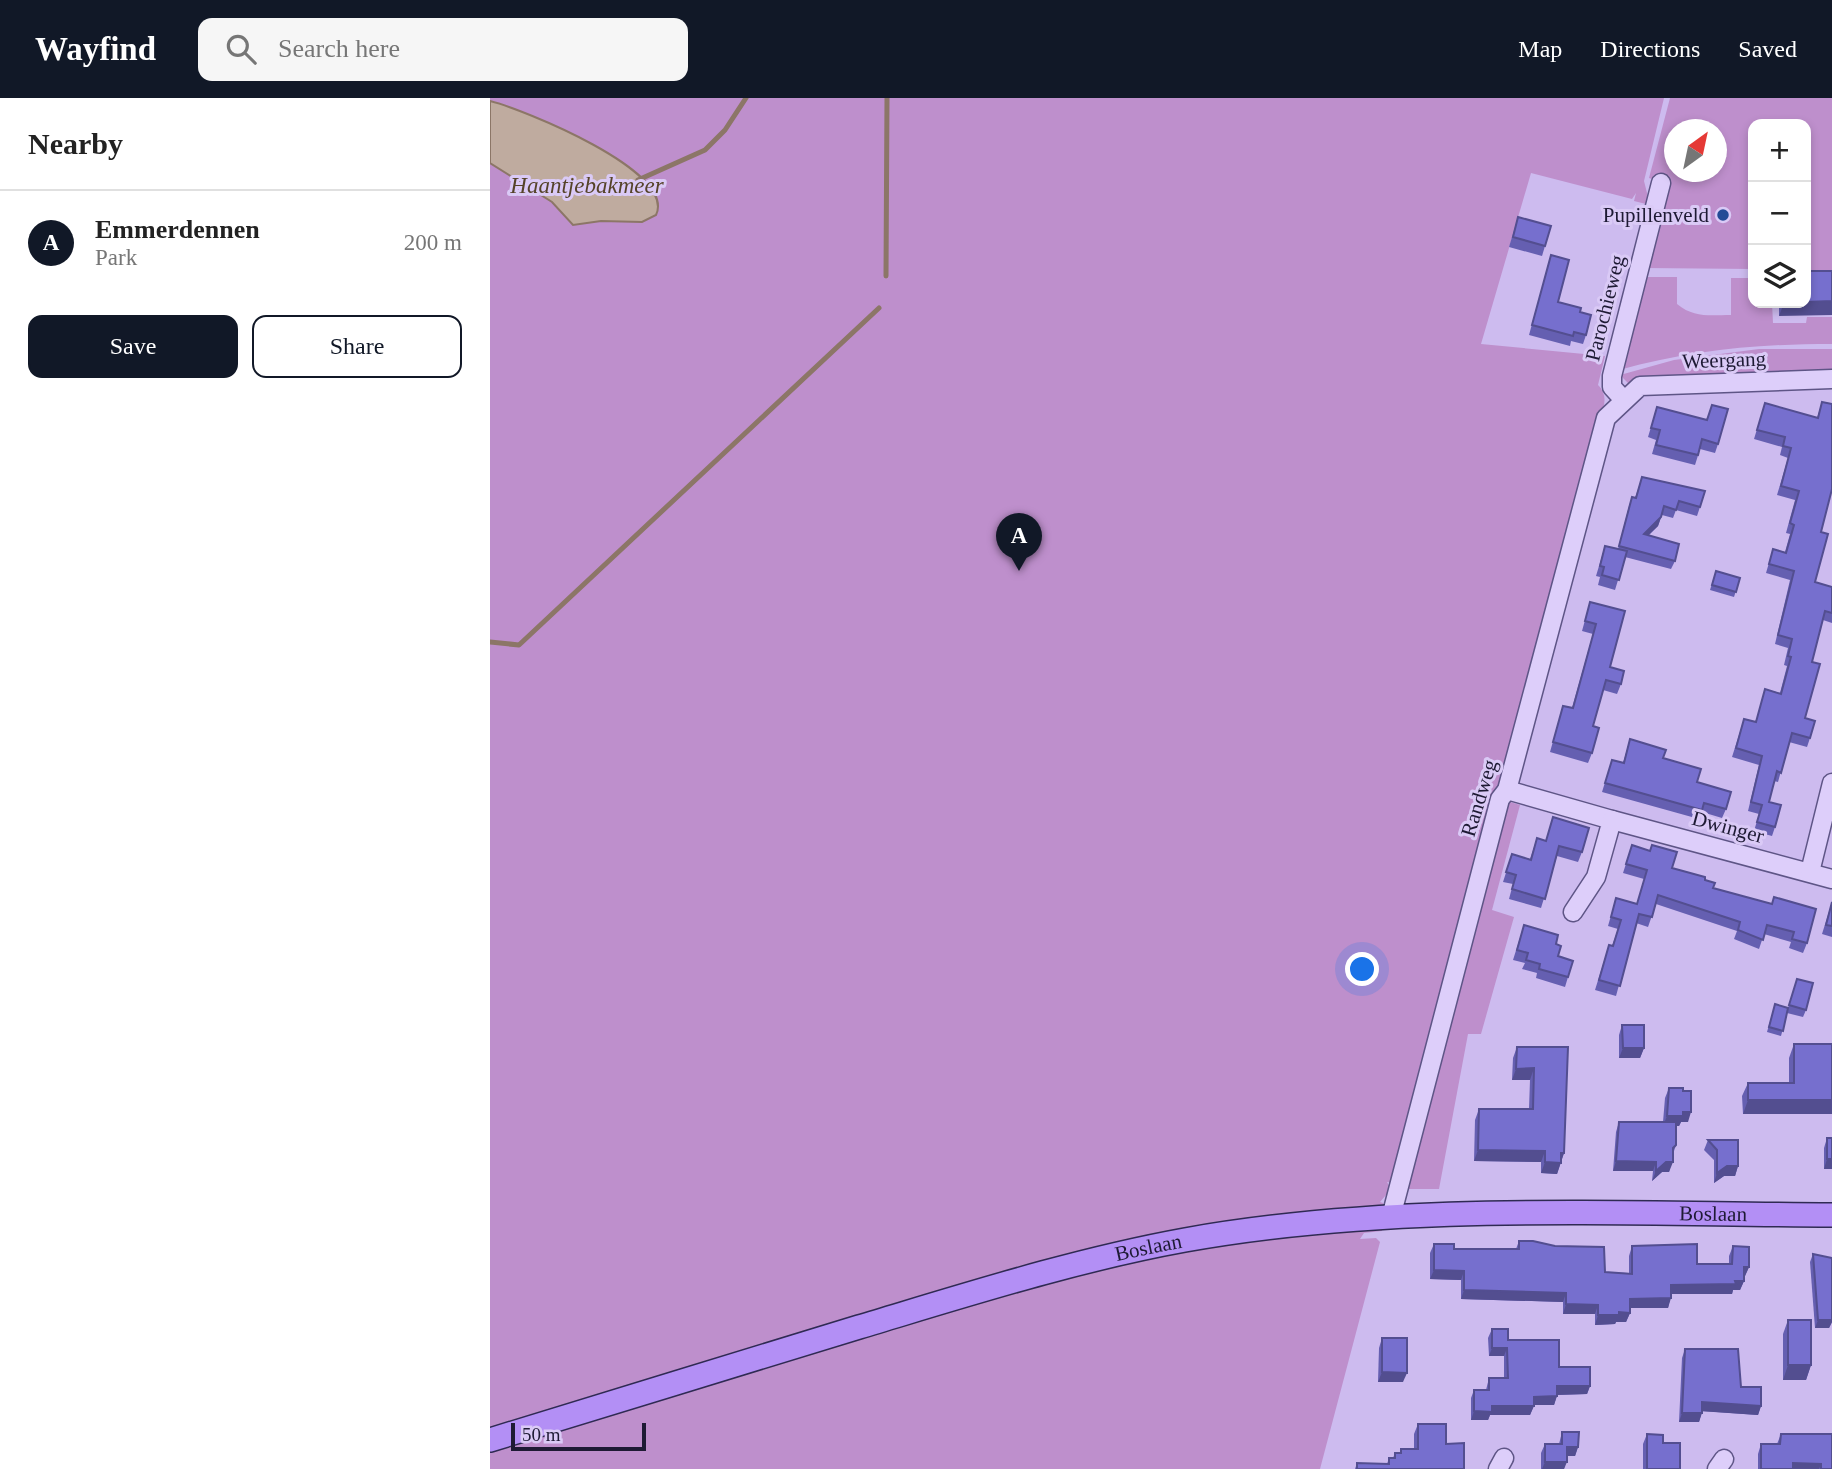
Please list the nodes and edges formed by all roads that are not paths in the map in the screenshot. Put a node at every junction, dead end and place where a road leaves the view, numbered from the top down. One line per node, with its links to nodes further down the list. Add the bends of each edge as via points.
1 (1661, 183): 3 (street, Parochieweg, via 1612,376 1612,387)
2 (1832, 379): 3 (street, Weergang, via 1649,384)
3 (1623, 399): 5 (street, Randweg, via 1612,408 1602,428)
4 (1832, 783): 7 (street)
5 (1507, 790): 6 (street, Dwinger); 11 (street, Randweg, via 1500,799)
6 (1612, 820): 7 (street, Dwinger); 9 (street, via 1596,877)
7 (1810, 873): 8 (street, Dwinger)
8 (1832, 879)
9 (1573, 912)
10 (1832, 1215): 11 (main road, Boslaan)
11 (1391, 1217): 12 (main road, Boslaan, via 1185,1240 1066,1268)
12 (490, 1440)

